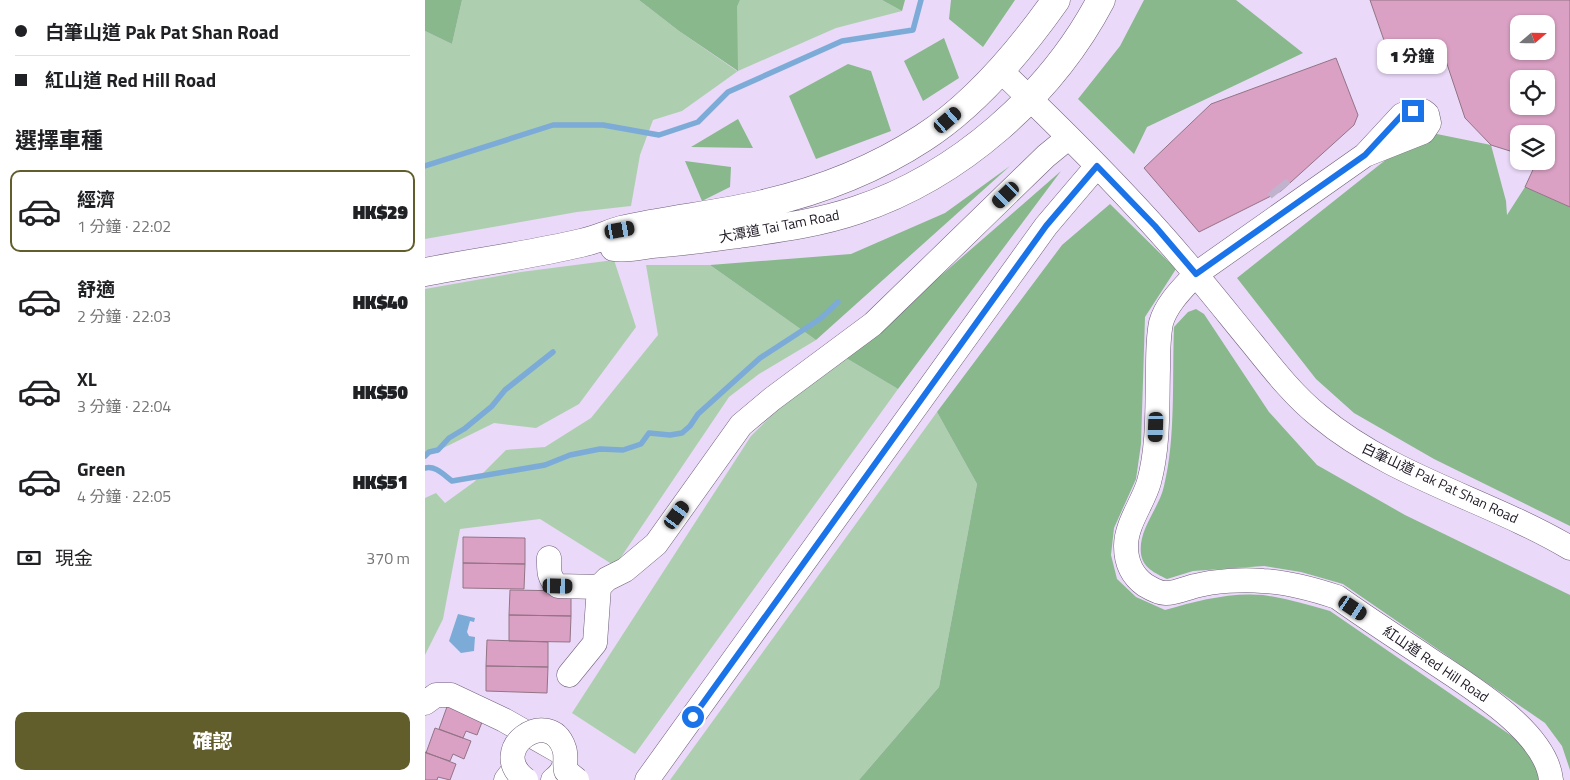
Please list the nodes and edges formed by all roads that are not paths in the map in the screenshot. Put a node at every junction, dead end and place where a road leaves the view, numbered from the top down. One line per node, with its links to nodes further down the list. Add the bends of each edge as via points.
1 (1056, 0): 3 (main road, 大潭道 Tai Tam Road)
2 (1101, 0): 4 (main road, 大潭道 Tai Tam Road, via 1054,70)
3 (1000, 70): 4 (street, 白筆山道 Pak Pat Shan Road); 8 (main road, 大潭道 Tai Tam Road, via 948,120 895,155 858,172 776,201 620,230)
4 (1029, 98): 5 (street, 白筆山道 Pak Pat Shan Road); 8 (main road, 大潭道 Tai Tam Road, via 986,137 947,165 902,191 857,210 807,223 699,240 619,248)
5 (1068, 138): 7 (street, 白筆山道 Pak Pat Shan Road); 13 (street, via 873,324 741,425 656,544)
6 (1365, 155): 10 (street, 紅山道 Red Hill Road, via 1287,198)
7 (1097, 166): 10 (street, 白筆山道 Pak Pat Shan Road); 19 (street, via 1046,226)
8 (583, 243): 9 (main road, 大潭道 Tai Tam Road)
9 (425, 272)
10 (1196, 274): 11 (street, 白筆山道 Pak Pat Shan Road, via 1304,403 1335,429 1373,454 1512,517); 20 (street, 紅山道 Red Hill Road, via 1176,296 1162,321 1156,445 1149,484 1127,537 1130,571 1145,585 1167,594 1196,585 1263,580 1317,590 1337,598 1496,705 1539,749 1547,761)
11 (1570, 548)
12 (549, 558): 13 (street, via 549,572 558,586)
13 (599, 587): 14 (street, via 595,643)
14 (569, 675)
15 (425, 703): 17 (street, via 436,695 451,695 563,753 564,767)
16 (516, 776): 18 (street, bridge, via 513,753 517,743 528,733 541,730 561,742 565,749 566,771)
17 (553, 780)
18 (577, 780)
19 (647, 780)
20 (1551, 780)

